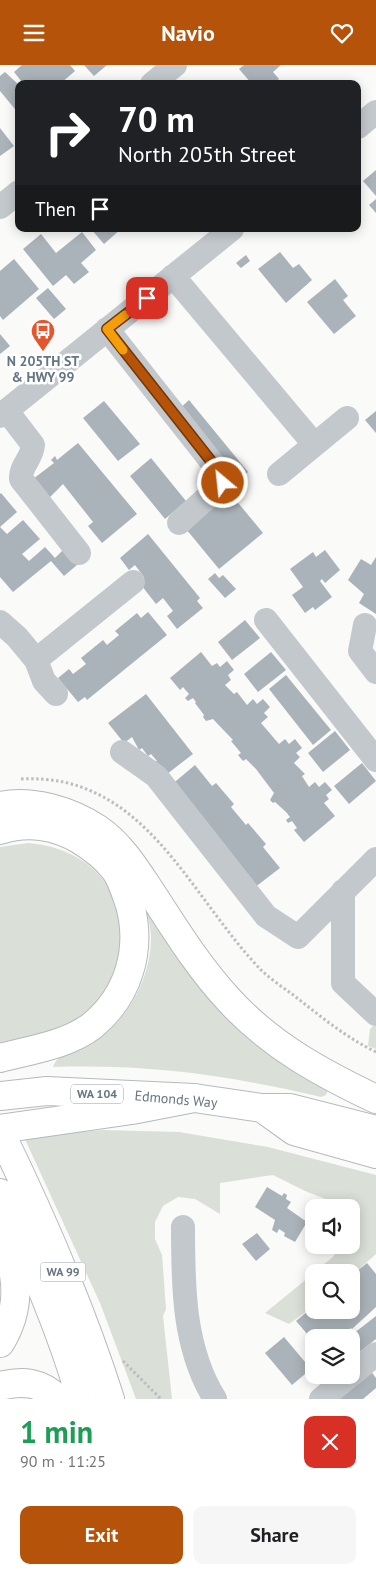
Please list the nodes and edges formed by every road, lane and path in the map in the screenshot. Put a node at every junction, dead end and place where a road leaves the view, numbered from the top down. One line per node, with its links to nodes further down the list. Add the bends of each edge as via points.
1 (175, 65): 2 (street)
2 (157, 80)
3 (376, 113): 4 (street)
4 (361, 125)
5 (15, 195): 6 (street)
6 (0, 207)
7 (228, 232): 8 (street)
8 (173, 276): 9 (street); 12 (street)
9 (107, 329): 10 (street); 14 (street, via 222,475 223,483)
10 (3, 413): 15 (street, via 33,445 33,452 20,472 21,479)
11 (347, 418): 12 (street)
12 (314, 445): 13 (street)
13 (279, 474)
14 (179, 523)
15 (79, 553)
16 (133, 582): 20 (street)
17 (266, 621): 24 (street)
18 (0, 622): 20 (street)
19 (365, 625): 21 (street, via 360,651)
20 (36, 660): 22 (street, via 44,681)
21 (376, 672)
22 (56, 694)
23 (122, 752): 29 (street, via 156,776 266,916 298,937)
24 (376, 760)
25 (16, 779): 31 (path, via 60,781 97,793 125,811 182,869 230,935 263,972 353,1041)
26 (0, 805): 35 (main road, via 43,806 70,814 98,829 121,851 198,963 254,1026 291,1055)
27 (0, 830): 32 (main road, via 36,825 55,828 97,851 116,871 127,896 136,941 124,987 111,1008 91,1026 66,1039)
28 (376, 859): 29 (street)
29 (343, 891): 30 (street, via 344,983)
30 (376, 1014)
31 (376, 1052)
32 (0, 1058)
33 (0, 1096): 34 (main road, Edmonds Way / WA 104, via 47,1091)
34 (194, 1098): 36 (main road, Edmonds Way / WA 104); 38 (main road)
35 (376, 1099)
36 (262, 1108): 37 (main road, Edmonds Way / WA 104, via 290,1108); 39 (main road, Edmonds Way / WA 104, via 294,1131)
37 (376, 1130)
38 (3, 1136): 51 (main road, WA 99, via 63,1272)
39 (376, 1155)
40 (0, 1193): 50 (main road, WA 99, via 39,1281)
41 (0, 1216): 43 (main road, via 16,1280 13,1319)
42 (183, 1227): 53 (street, via 183,1295 196,1358)
43 (0, 1343)
44 (376, 1354): 46 (street)
45 (117, 1356): 52 (path)
46 (360, 1367)
47 (340, 1384): 54 (street)
48 (0, 1386): 49 (main road, via 20,1382 36,1384)
49 (58, 1399)
50 (81, 1399)
51 (110, 1399)
52 (161, 1399)
53 (215, 1399)
54 (321, 1399)

